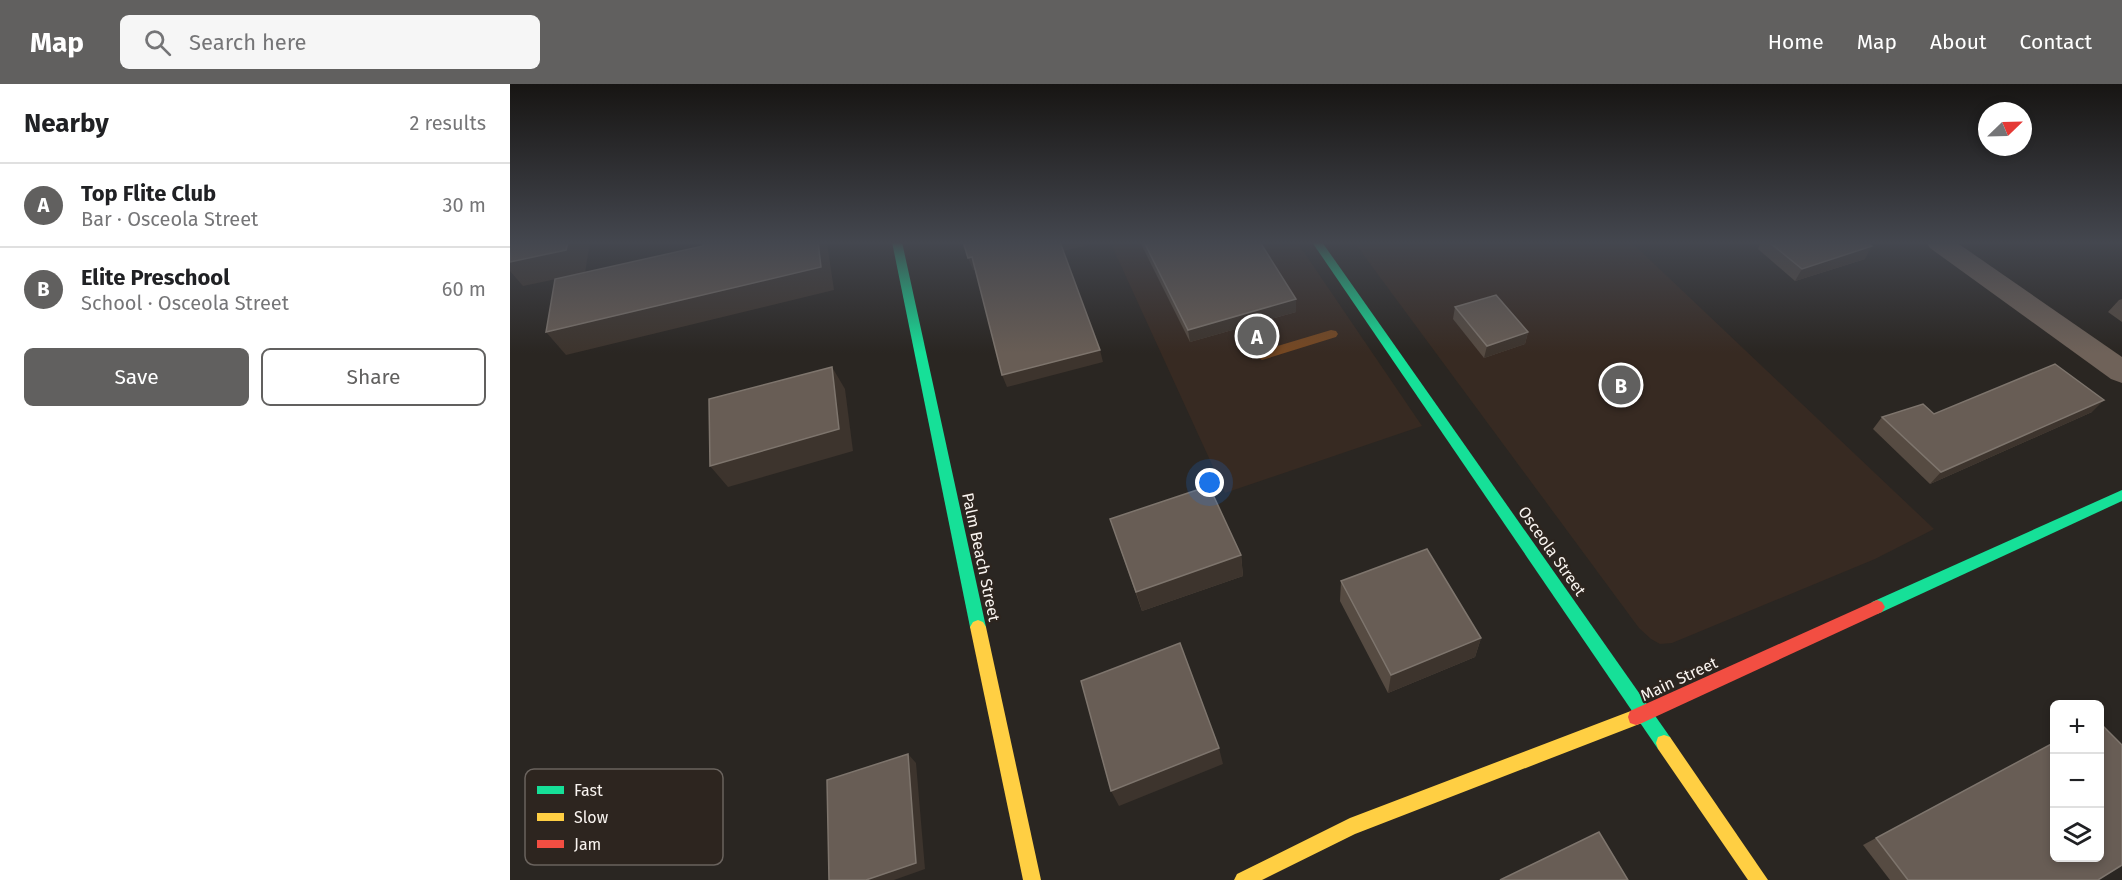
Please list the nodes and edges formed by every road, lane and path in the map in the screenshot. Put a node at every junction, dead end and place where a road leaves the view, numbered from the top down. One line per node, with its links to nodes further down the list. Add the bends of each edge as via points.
1 (905, 279): 7 (street, Palm Beach Street)
2 (1343, 279): 6 (street, Osceola Street)
3 (1991, 279): 4 (street)
4 (2122, 372)
5 (2122, 495): 6 (street, Main Street)
6 (1644, 714): 8 (street, Main Street, via 1350,827); 9 (street, Osceola Street)
7 (1032, 880)
8 (1244, 880)
9 (1759, 880)

